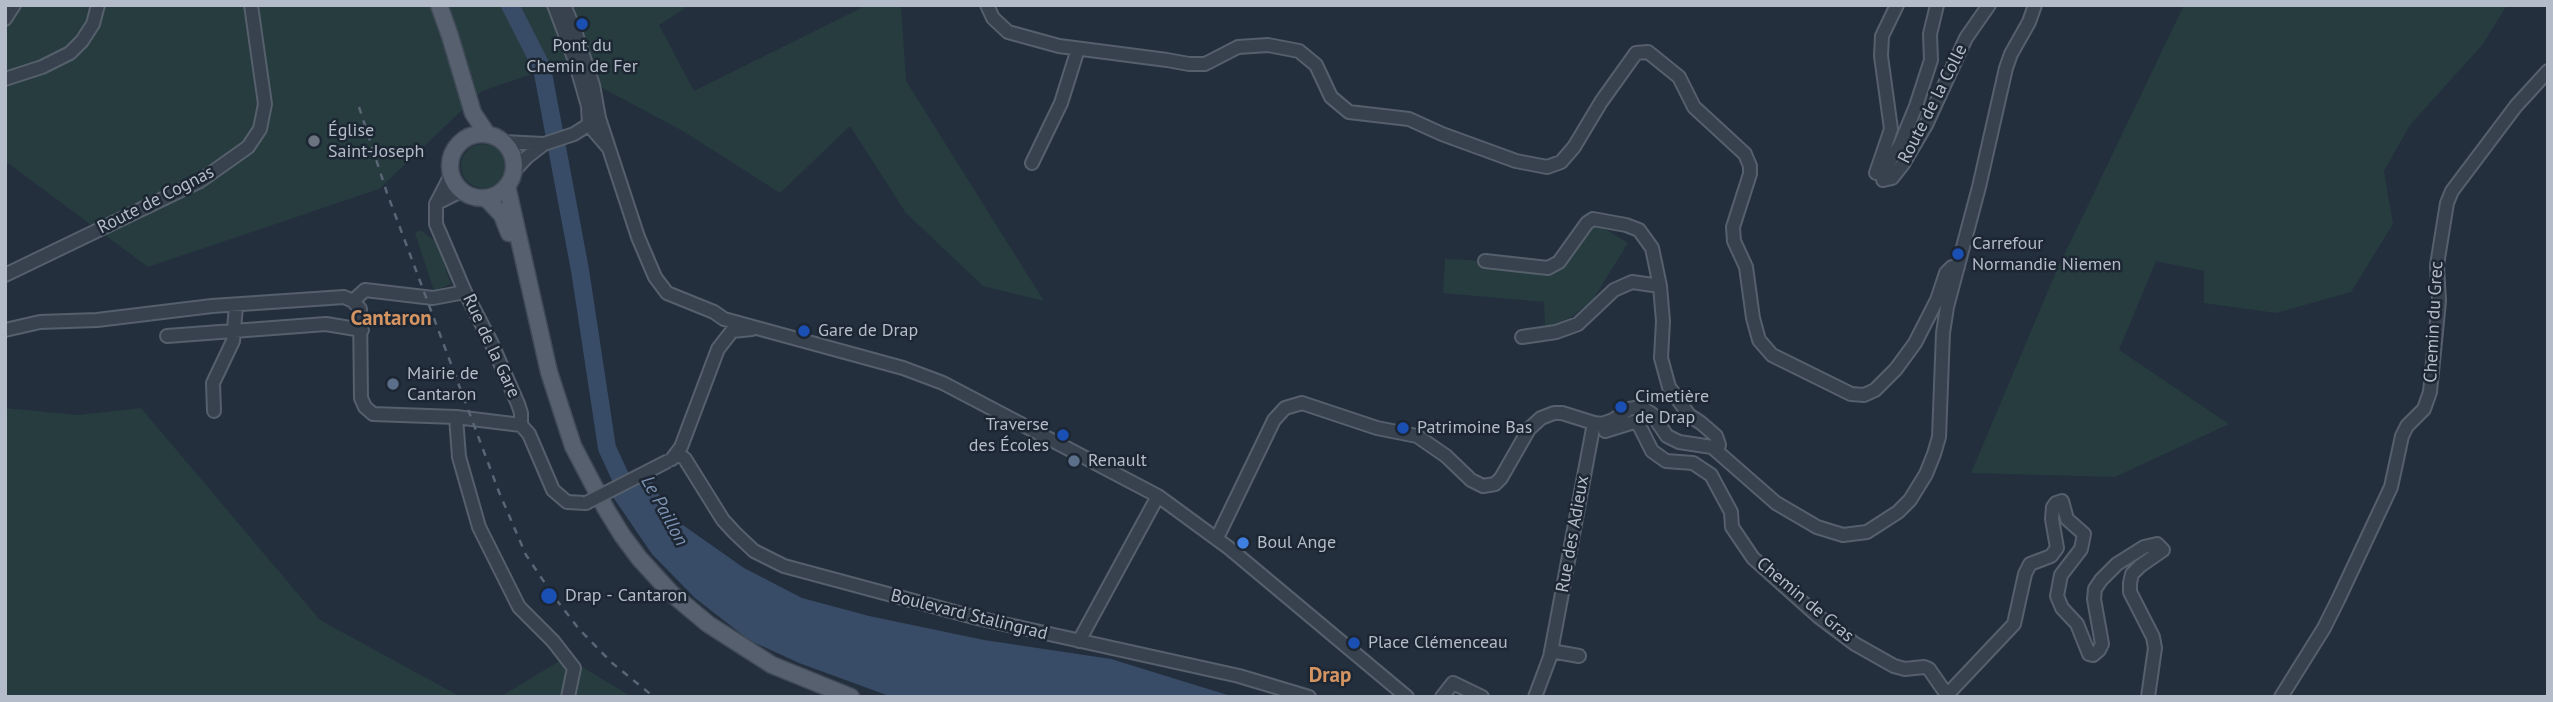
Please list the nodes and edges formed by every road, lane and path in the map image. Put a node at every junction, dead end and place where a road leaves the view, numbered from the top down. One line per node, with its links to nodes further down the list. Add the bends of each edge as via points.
1 (14, 5): 13 (street)
2 (97, 5): 16 (street, via 93,24 70,52)
3 (251, 5): 33 (street, Route de Cognas, via 265,104 260,129 248,146 200,181)
4 (431, 5): 21 (main road, via 462,99)
5 (439, 5): 19 (main road, via 472,113)
6 (554, 5): 17 (street)
7 (564, 5): 18 (street, via 593,85)
8 (987, 5): 14 (street, via 1008,32)
9 (1897, 5): 27 (street, via 1881,43 1891,129 1876,171)
10 (1937, 5): 27 (street, Route de la Colle, via 1930,34 1931,60 1900,145)
11 (1989, 5): 27 (street, Route de la Colle, via 1966,38 1903,164 1888,180)
12 (2035, 5): 32 (street, via 2006,68)
13 (5, 19)
14 (1078, 49): 24 (street, via 1061,103); 32 (street, via 1189,64 1205,64 1238,47 1268,45 1299,51 1315,65 1331,97 1349,112 1409,118 1516,161 1548,167 1561,162 1574,147 1636,53 1647,52 1679,77 1694,107 1745,154 1750,166 1733,227 1746,267 1759,340 1772,355 1851,394 1875,390 1896,369 1915,343 1946,273)
15 (2548, 71): 66 (street, Chemin du Grec, via 2452,191 2438,256 2439,301 2430,392 2424,409 2402,436 2391,487 2338,600)
16 (5, 79)
17 (582, 84): 18 (street); 20 (street, via 583,111)
18 (594, 121): 20 (street); 38 (street, via 610,148 654,277 667,293 702,309)
19 (487, 134): 21 (main road); 22 (main road)
20 (574, 134): 23 (street)
21 (466, 138): 26 (main road, via 452,154)
22 (508, 142): 23 (street); 25 (main road)
23 (544, 144): 25 (street)
24 (1032, 163)
25 (513, 174): 29 (main road, via 494,196); 52 (main road, via 549,372 573,446 622,535)
26 (451, 175): 28 (main road); 30 (street)
27 (1881, 178)
28 (465, 193): 29 (main road); 30 (street)
29 (486, 198): 52 (main road, via 502,215 510,235 542,375 572,458 617,538 650,583)
30 (436, 204): 35 (street, Rue de la Gare, via 436,224)
31 (1485, 261): 34 (street, via 1548,268 1559,262 1593,219 1639,230 1652,248)
32 (1958, 267): 48 (street, via 1943,333 1934,454 1919,488 1898,512 1867,532 1843,536 1776,503)
33 (5, 275)
34 (1660, 286): 43 (street, via 1632,282 1614,290 1578,324); 48 (street, via 1664,321 1661,358 1669,387 1689,415 1716,436)
35 (465, 292): 36 (street, via 433,298 365,290); 46 (street, Rue de la Gare, via 518,404)
36 (353, 301): 37 (street, via 344,297); 41 (street, via 360,309)
37 (236, 306): 39 (street, via 40,322); 40 (street)
38 (726, 327): 49 (street); 50 (street, via 758,328 943,383)
39 (5, 330)
40 (236, 330): 41 (street, via 326,324); 42 (street); 44 (street, via 213,383)
41 (362, 330): 45 (street, via 361,398 365,407 373,414)
42 (167, 336)
43 (1522, 337)
44 (214, 411)
45 (456, 417): 46 (street); 57 (street, via 459,457 479,527 519,607 575,670)
46 (521, 425): 49 (street, Rue de la Gare, bridge, via 556,494 572,503 586,503)
47 (1593, 427): 48 (street, via 1640,407 1652,414 1672,439); 51 (street, via 1562,413 1541,418 1529,429 1501,478 1483,486 1417,436 1293,404 1274,419); 54 (street, Rue des Adieux); 56 (street, Chemin de Gras, via 1602,432 1634,422 1652,451 1666,461 1693,463 1711,475 1731,512 1732,527 1759,563 1855,644 1894,666 1929,669)
48 (1717, 450)
49 (673, 458): 53 (street, Boulevard Stalingrad, via 685,459 735,533 754,551 784,566)
50 (1158, 496): 51 (street); 53 (street)
51 (1217, 538): 61 (street)
52 (682, 609): 58 (main road, via 740,654); 59 (main road, via 772,665)
53 (1079, 640): 60 (street, Boulevard Stalingrad, via 1239,676)
54 (1551, 647): 55 (street); 64 (street, Rue des Adieux)
55 (1579, 656)
56 (1946, 696): 65 (street, via 2014,624 2030,564 2051,556 2057,548 2053,507 2062,501 2067,519 2084,534 2081,549 2061,575 2057,596 2077,624 2089,654 2102,644 2095,589 2117,564 2144,547 2157,544 2163,550 2132,574 2130,583 2155,648)
57 (568, 697)
58 (832, 697)
59 (851, 697)
60 (1309, 697)
61 (1407, 697)
62 (1442, 697): 63 (street, via 1452,683)
63 (1482, 697)
64 (1535, 697)
65 (2148, 697)
66 (2281, 697)

